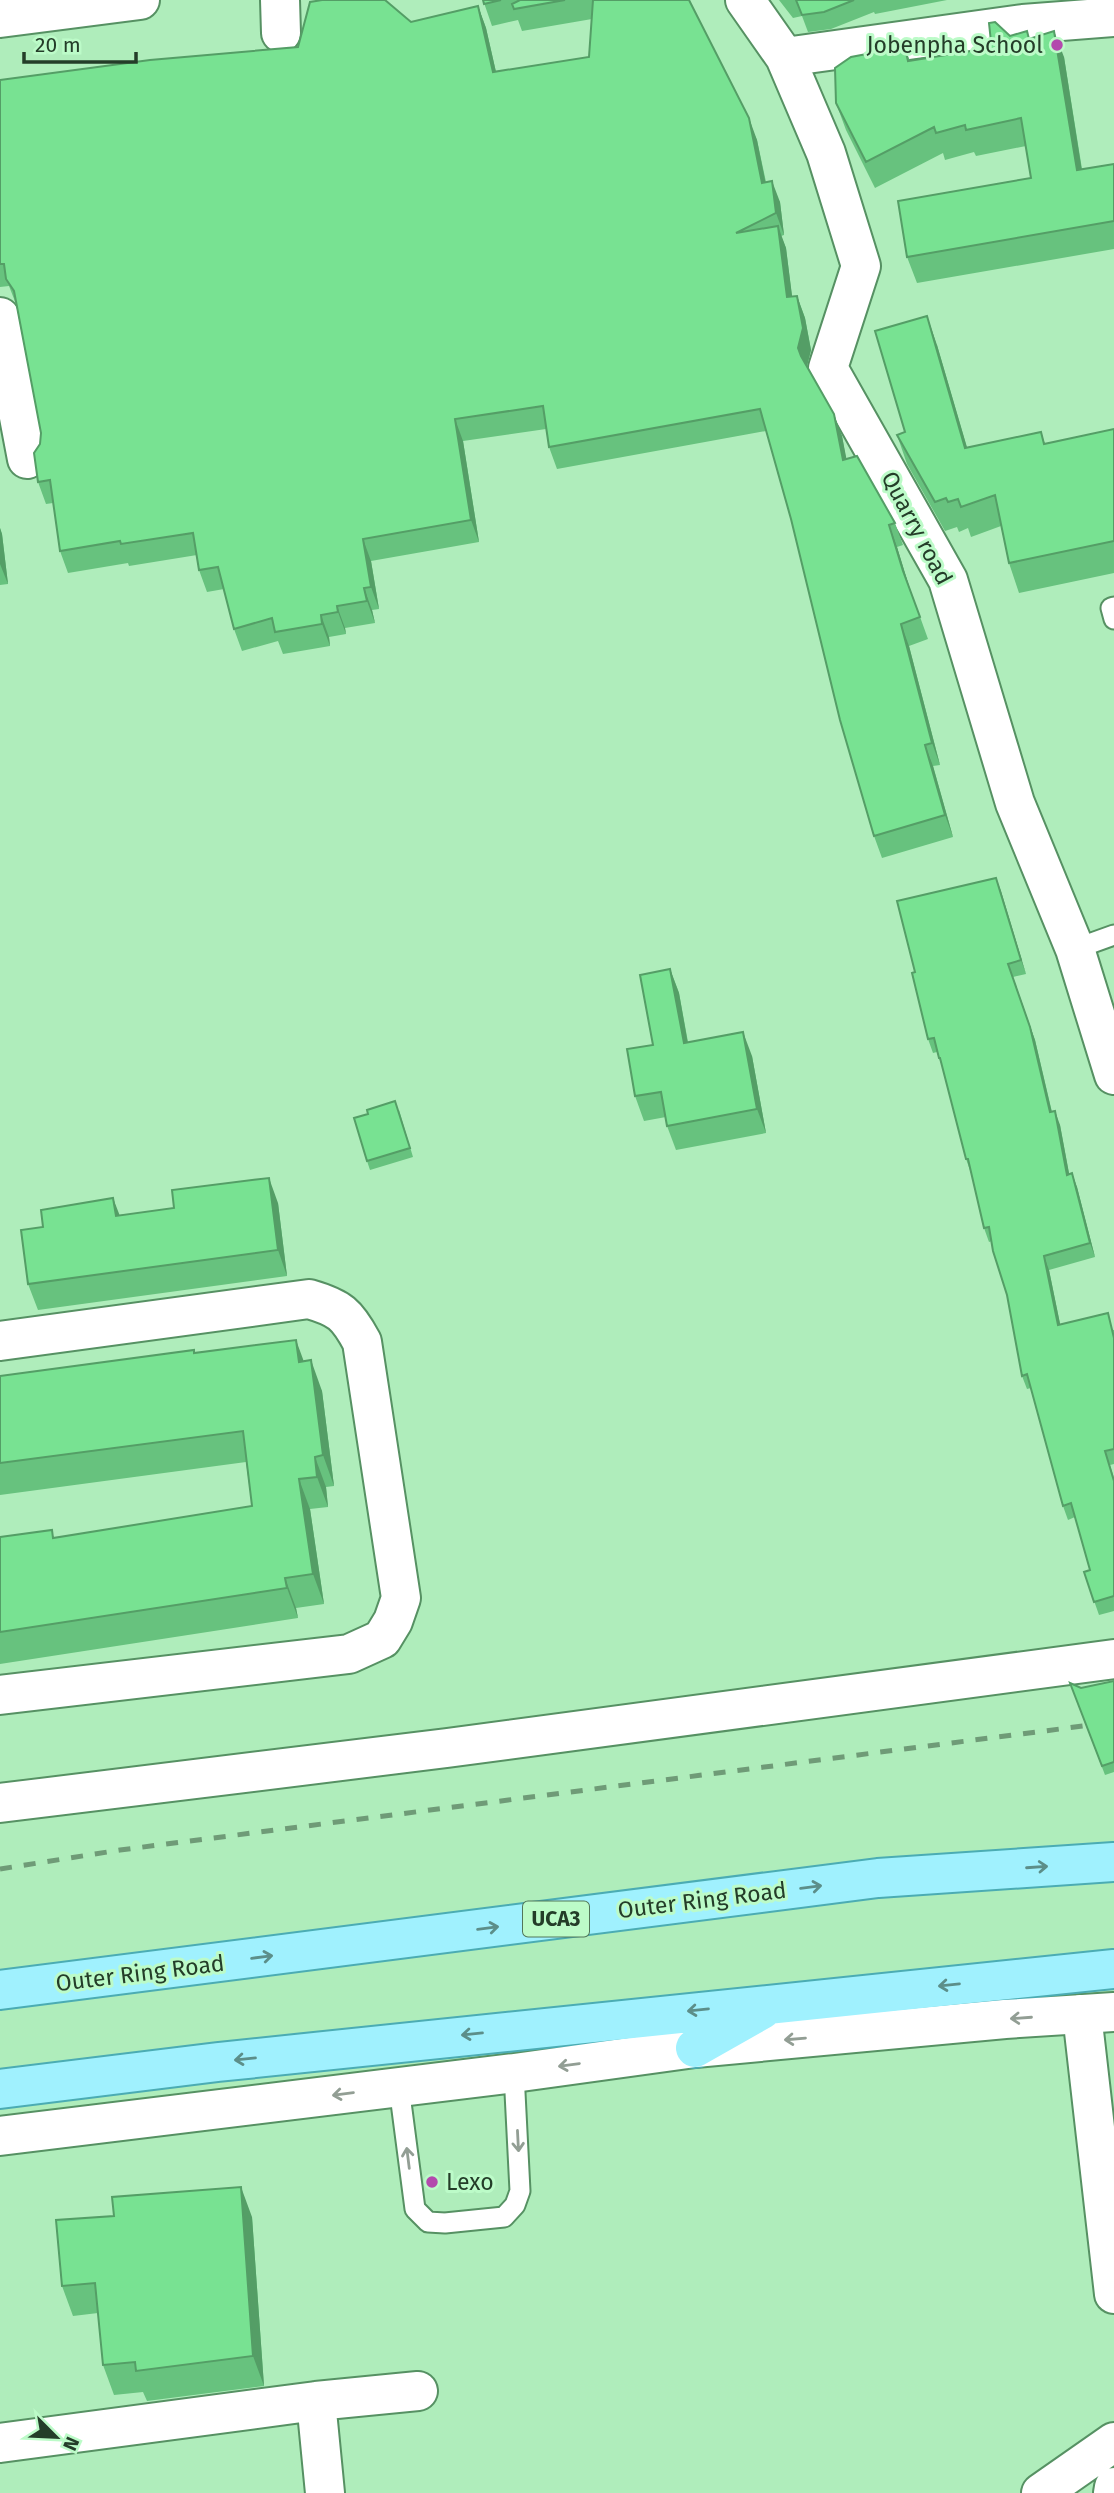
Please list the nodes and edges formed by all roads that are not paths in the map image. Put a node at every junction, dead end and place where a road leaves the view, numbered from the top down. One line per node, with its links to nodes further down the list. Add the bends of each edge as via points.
1 (140, 0): 4 (street)
2 (745, 0): 5 (street, Quarry road)
3 (1114, 17): 5 (street, via 1023,24)
4 (0, 18)
5 (785, 57): 11 (street, Quarry road, via 825,153 861,266 828,368 948,580 1016,803)
6 (0, 317): 7 (street)
7 (27, 459)
8 (1114, 607): 9 (lane)
9 (1114, 619)
10 (1114, 935): 11 (lane)
11 (1075, 948): 12 (street, Quarry road)
12 (1114, 1075)
13 (0, 1341): 15 (street, via 309,1299 331,1305 349,1318 362,1342 401,1598 382,1639 349,1654)
14 (1114, 1659): 16 (street, via 461,1747)
15 (0, 1695)
16 (0, 1803)
17 (1114, 1862): 19 (main road, Outer Ring Road / UCA3, one-way to 17, via 877,1878)
18 (1114, 1969): 20 (main road, one-way to 20)
19 (0, 1990)
20 (776, 2002): 22 (main road); 25 (main road, one-way to 25)
21 (1098, 2013): 22 (street, one-way to 22); 27 (street)
22 (695, 2048): 23 (street, one-way to 23)
23 (514, 2073): 24 (street); 24 (lane, one-way to 24, via 520,2191 504,2217 445,2224 428,2222 415,2208)
24 (399, 2087): 26 (street, one-way to 26)
25 (0, 2089)
26 (0, 2136)
27 (1114, 2294)
28 (418, 2391): 29 (street)
29 (316, 2401): 31 (street); 33 (street)
30 (1114, 2442): 34 (street)
31 (0, 2443)
32 (1114, 2487): 35 (street)
33 (325, 2493)
34 (1041, 2493)
35 (1113, 2493)

